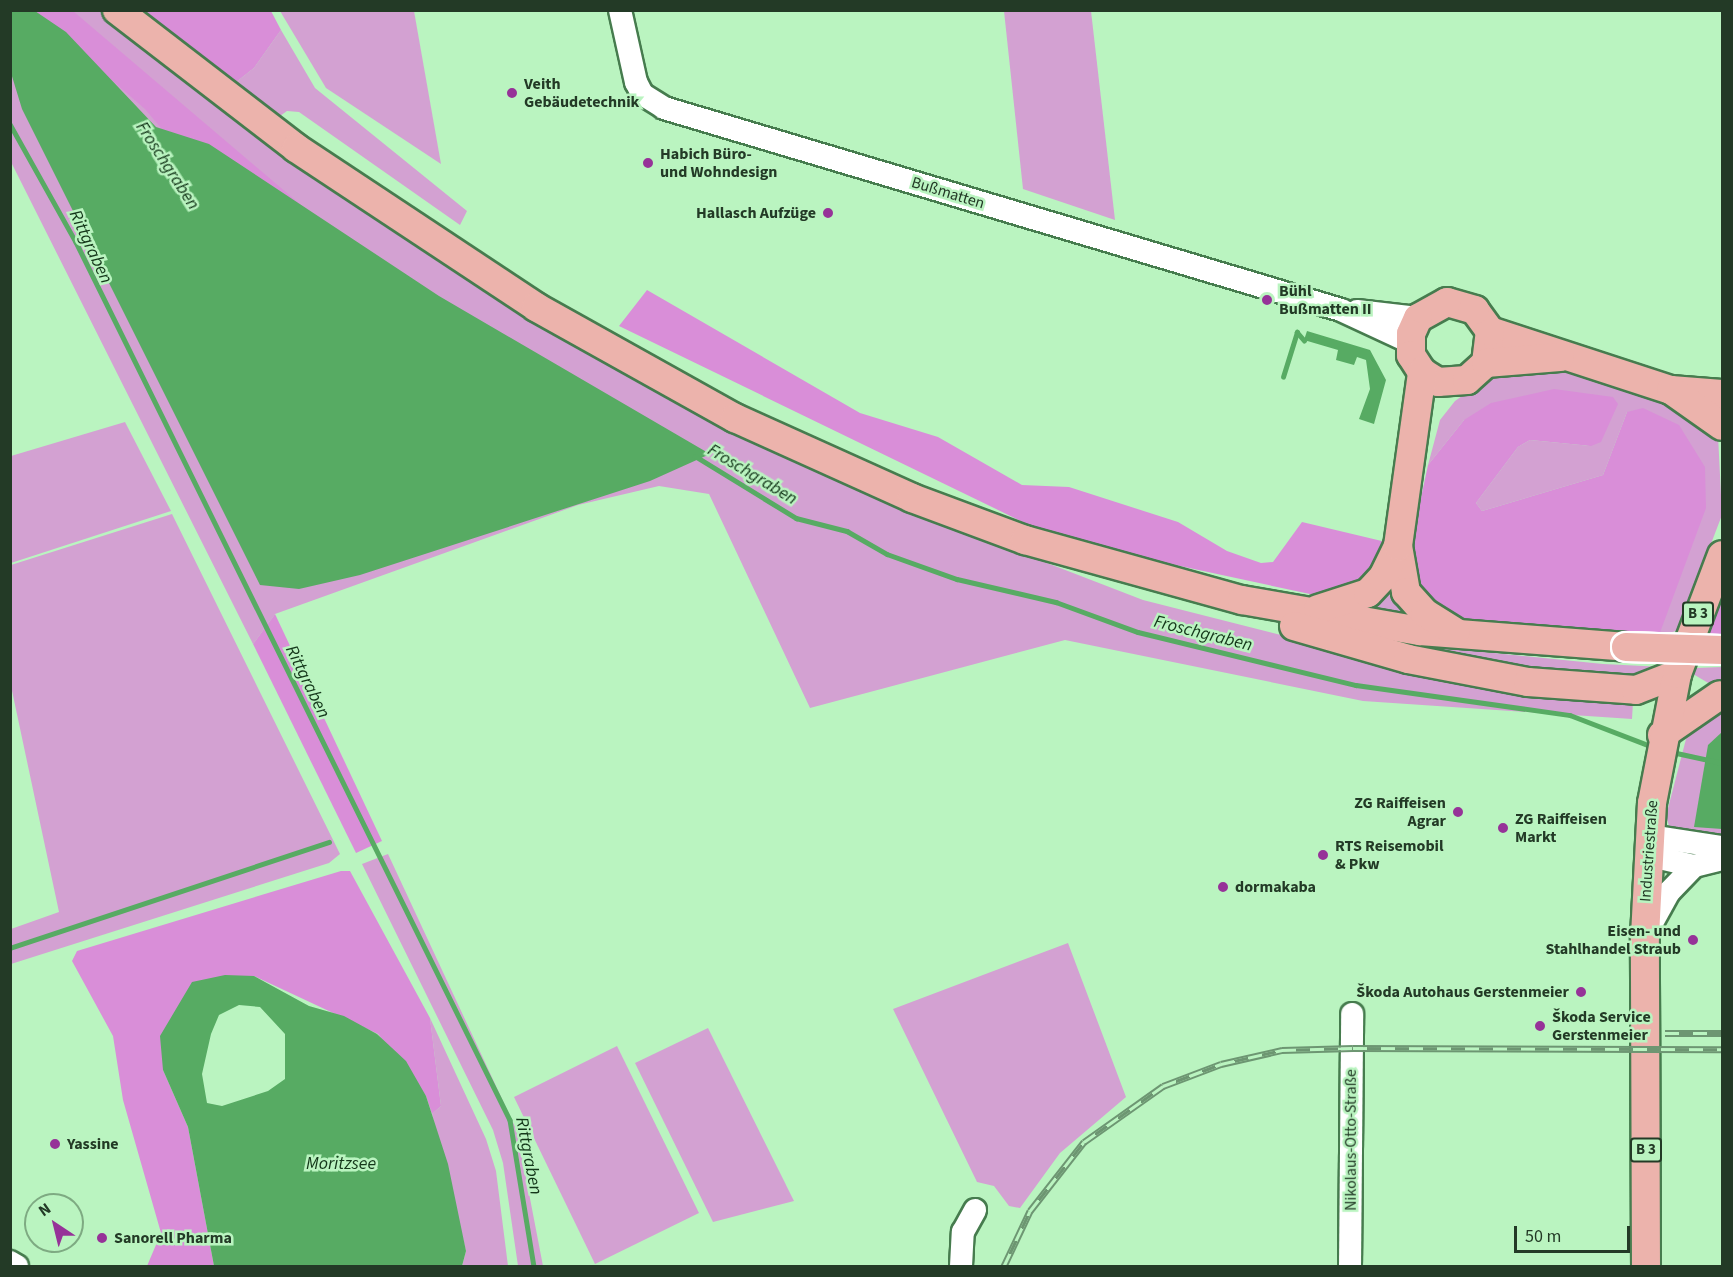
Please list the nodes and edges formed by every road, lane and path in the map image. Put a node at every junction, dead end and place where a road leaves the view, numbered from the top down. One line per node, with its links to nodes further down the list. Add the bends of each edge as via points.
1 (117, 10): 15 (main road, via 296,148 444,250 725,412 912,498 1024,540)
2 (620, 10): 3 (street, Bußmatten, via 630,69 642,94 664,108)
3 (1414, 330): 4 (main road, via 1438,304 1462,304 1480,315); 7 (main road)
4 (1490, 331): 5 (main road); 6 (main road)
5 (1560, 357): 6 (main road); 9 (main road)
6 (1486, 363): 8 (main road, via 1467,380)
7 (1422, 372): 8 (main road); 12 (main road)
8 (1451, 384): 12 (main road)
9 (1671, 390): 10 (main road); 11 (main road)
10 (1722, 394)
11 (1722, 426)
12 (1414, 456): 13 (main road)
13 (1398, 546): 16 (main road, via 1383,577 1368,593); 17 (main road, via 1406,592 1425,613)
14 (1722, 555): 19 (main road, Industriestraße / B 3)
15 (1242, 600): 16 (main road); 20 (main road, via 1278,621 1408,659 1528,682)
16 (1307, 612): 17 (main road)
17 (1462, 636): 18 (main road, bridge)
18 (1722, 650)
19 (1677, 674): 20 (main road); 21 (main road, via 1691,686); 22 (main road, Industriestraße / B 3)
20 (1636, 690): 22 (main road)
21 (1721, 695): 22 (main road)
22 (1660, 748): 23 (main road, Industriestraße / B 3)
23 (1648, 846): 24 (street); 26 (street); 27 (main road, Industriestraße / B 3)
24 (1722, 847)
25 (1722, 859): 26 (street)
26 (1694, 866): 27 (street, via 1669,892)
27 (1645, 936): 34 (main road, Industriestraße / B 3)
28 (1352, 1014): 33 (street, Nikolaus-Otto-Straße)
29 (975, 1210): 32 (street, via 963,1232)
30 (10, 1262): 31 (street)
31 (17, 1266)
32 (961, 1266)
33 (1350, 1266)
34 (1646, 1266)

